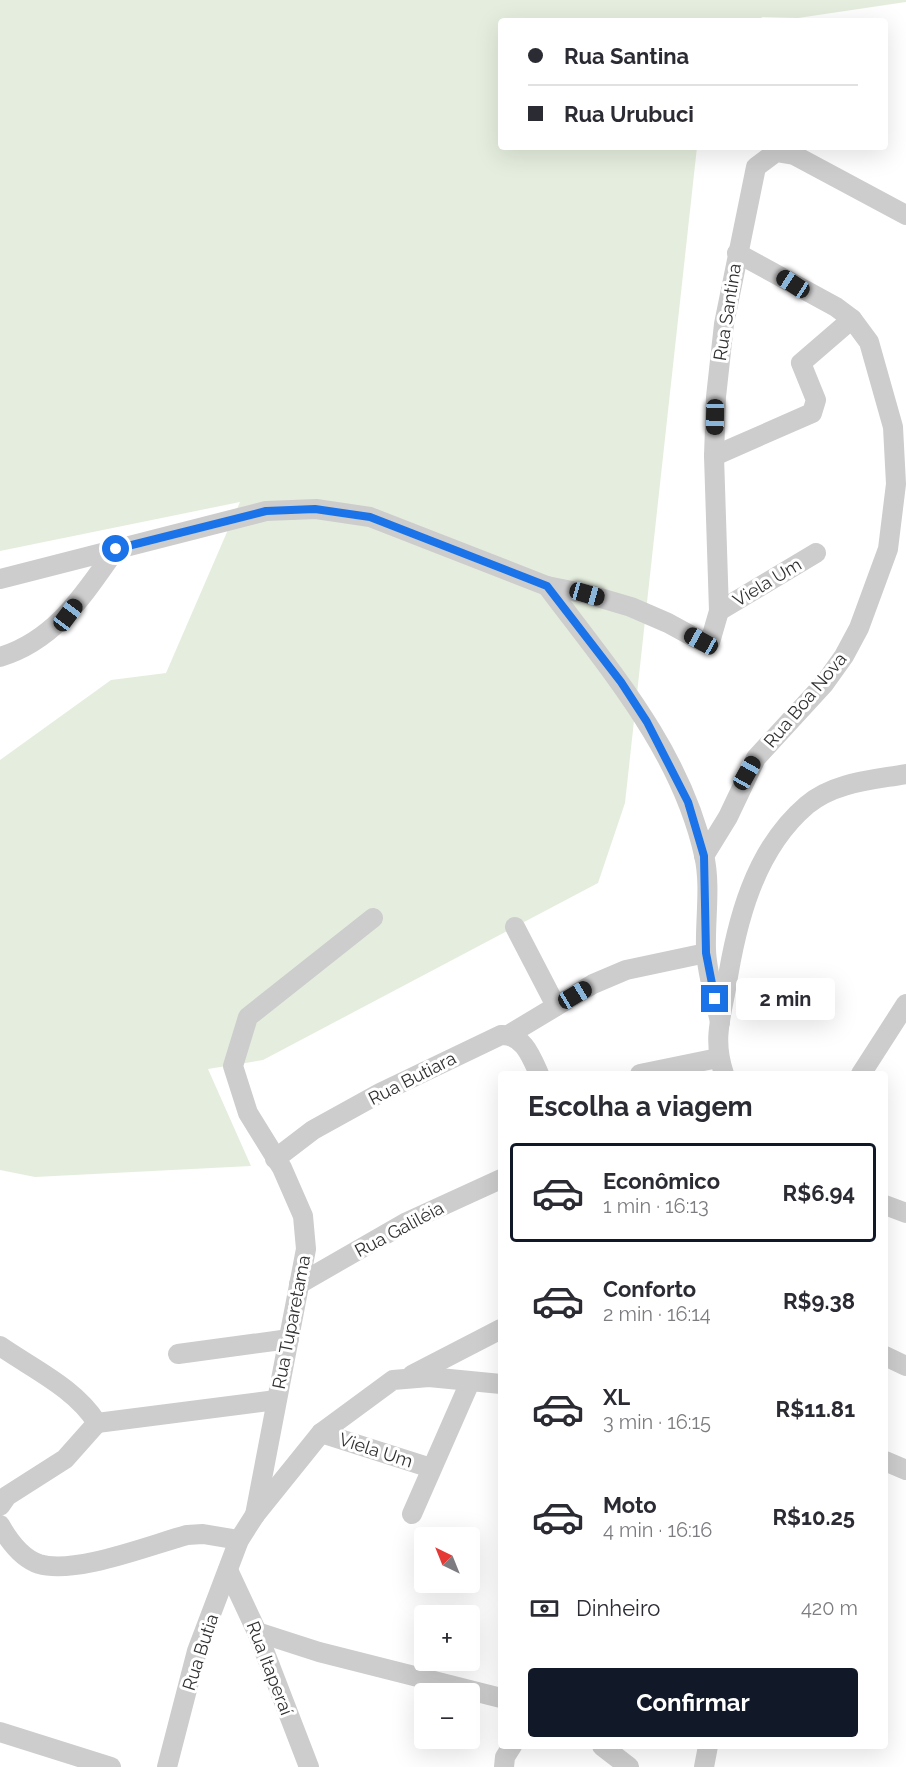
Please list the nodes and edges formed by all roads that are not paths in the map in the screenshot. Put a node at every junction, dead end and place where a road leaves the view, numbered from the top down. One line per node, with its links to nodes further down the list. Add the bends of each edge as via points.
1 (906, 215): 2 (street, Rua Santina, via 808,161 776,152 756,167)
2 (737, 253): 3 (street, Rua Boa Nova); 4 (street, Rua Santina, via 722,335)
3 (852, 319): 4 (street, via 801,363 816,400 812,412); 12 (street, Rua Boa Nova, via 874,353 893,428 896,484 888,549 859,628 844,656 802,710 756,758)
4 (714, 456): 9 (street, Rua Santina)
5 (116, 549): 7 (street, Rua Santina); 8 (street, Rua Santina, via 266,511 315,509 370,517); 10 (street, via 68,615 44,636)
6 (816, 553): 9 (street, Viela Um)
7 (0, 579)
8 (547, 586): 9 (street, Rua Santina, via 631,607 707,636); 12 (street, via 647,722 688,802)
9 (719, 611)
10 (0, 657)
11 (906, 774): 18 (street, via 839,786 808,803 779,835 755,875 741,918)
12 (704, 856): 15 (street)
13 (373, 918): 24 (street, Rua Tuparetama, via 249,1017 233,1066 248,1113)
14 (515, 927): 17 (street)
15 (706, 953): 17 (street, Rua Butiara, via 626,970); 18 (street)
16 (906, 1004): 23 (street)
17 (556, 1006): 19 (street, Rua Butiara)
18 (720, 1022): 20 (street, via 716,1036)
19 (510, 1034): 21 (street, via 527,1049); 24 (street, Rua Butiara, via 491,1038 380,1093 313,1130)
20 (721, 1066): 22 (street)
21 (538, 1071)
22 (670, 1071)
23 (863, 1071)
24 (275, 1159): 28 (street, Rua Tuparetama, via 307,1232)
25 (498, 1180): 28 (street, Rua Galiléia, via 407,1222)
26 (888, 1206): 27 (street)
27 (906, 1213)
28 (299, 1284): 30 (street, Rua Tuparetama)
29 (498, 1331): 35 (street, Rua Butia)
30 (289, 1339): 32 (street); 38 (street, Rua Tuparetama)
31 (0, 1347): 39 (street, via 68,1391)
32 (178, 1354)
33 (888, 1357): 34 (street)
34 (906, 1366)
35 (406, 1378): 36 (street); 40 (street, Rua Butia, via 380,1388)
36 (470, 1382): 37 (street); 42 (street)
37 (498, 1384)
38 (276, 1400): 39 (street); 46 (street, Rua Tuparetama)
39 (97, 1423): 44 (street, via 65,1459 7,1496)
40 (321, 1433): 42 (street, Viela Um); 46 (street, Rua Butia)
41 (888, 1462): 43 (street)
42 (431, 1468): 45 (street)
43 (906, 1470)
44 (0, 1506)
45 (412, 1514)
46 (255, 1515): 48 (street, Rua Butia)
47 (0, 1526): 48 (street, via 24,1556 39,1564 91,1563 187,1535)
48 (239, 1540): 49 (street, Rua Butia)
49 (228, 1570): 50 (street, Rua Itaperaí); 57 (street, Rua Butia, via 197,1651)
50 (257, 1632): 51 (street, via 319,1652); 58 (street, Rua Itaperaí)
51 (498, 1697)
52 (0, 1732): 56 (street)
53 (510, 1749): 59 (street)
54 (606, 1749): 60 (street)
55 (707, 1749): 61 (street)
56 (111, 1767)
57 (167, 1767)
58 (309, 1767)
59 (504, 1767)
60 (629, 1767)
61 (704, 1767)

